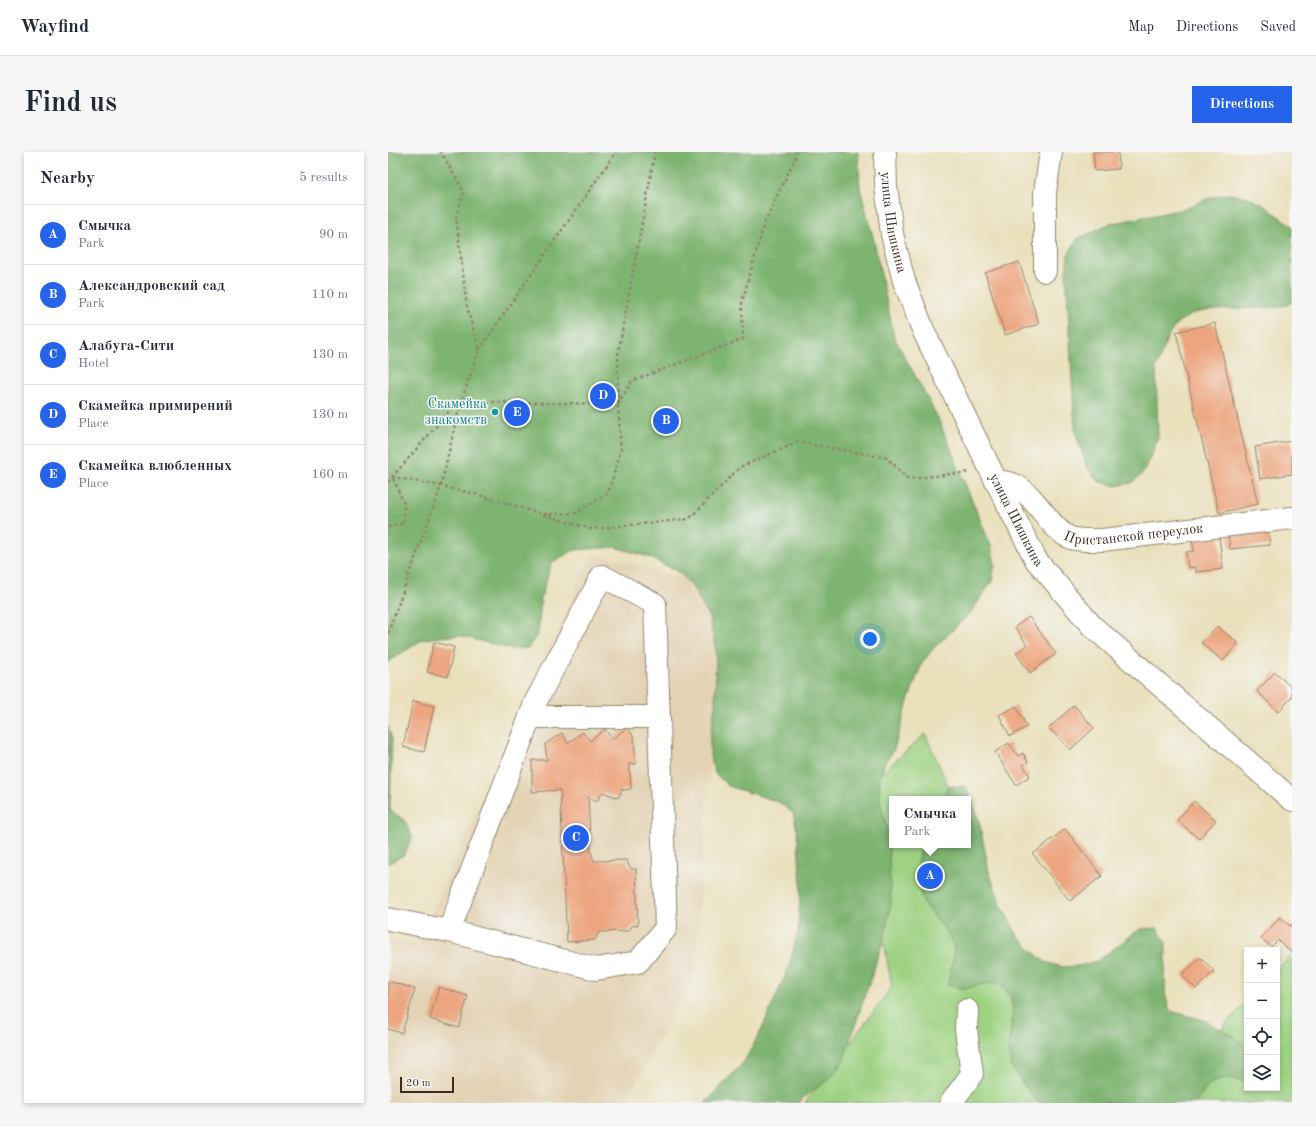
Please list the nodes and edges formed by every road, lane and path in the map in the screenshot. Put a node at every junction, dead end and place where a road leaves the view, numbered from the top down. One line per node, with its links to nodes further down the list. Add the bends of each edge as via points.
1 (441, 152): 8 (path, via 464,192 456,216 467,307)
2 (616, 152): 8 (path)
3 (655, 152): 9 (path, via 618,354)
4 (795, 152): 9 (path, via 795,158 764,224 742,302 743,338 632,381)
5 (885, 152): 13 (street, улица Шишкина, via 892,234 904,281 924,332)
6 (1052, 152): 7 (street, via 1045,193)
7 (1045, 271)
8 (479, 350): 10 (path)
9 (618, 404): 10 (path, via 487,402); 16 (path, via 621,450 608,493 576,513)
10 (459, 408): 12 (path, via 451,409); 15 (path)
11 (975, 471): 16 (path, via 908,479 888,458 798,442 740,467 690,519 591,529)
12 (392, 477): 14 (path); 15 (path); 18 (path, via 404,504 404,523)
13 (996, 481): 17 (street, Пристанской переулок, via 1012,484 1020,489 1058,529 1070,537 1085,540); 22 (street, улица Шишкина, via 1036,560 1092,626)
14 (388, 482)
15 (442, 486): 16 (path); 19 (path)
16 (542, 514)
17 (1292, 518)
18 (388, 527)
19 (388, 633)
20 (530, 717): 21 (street); 21 (street, via 602,576 655,604); 24 (street)
21 (659, 717): 24 (street, via 666,928 638,962 596,969)
22 (1292, 800)
23 (388, 919): 24 (street)
24 (449, 931)
25 (968, 1010): 26 (street, via 966,1029 972,1074)
26 (951, 1103)

